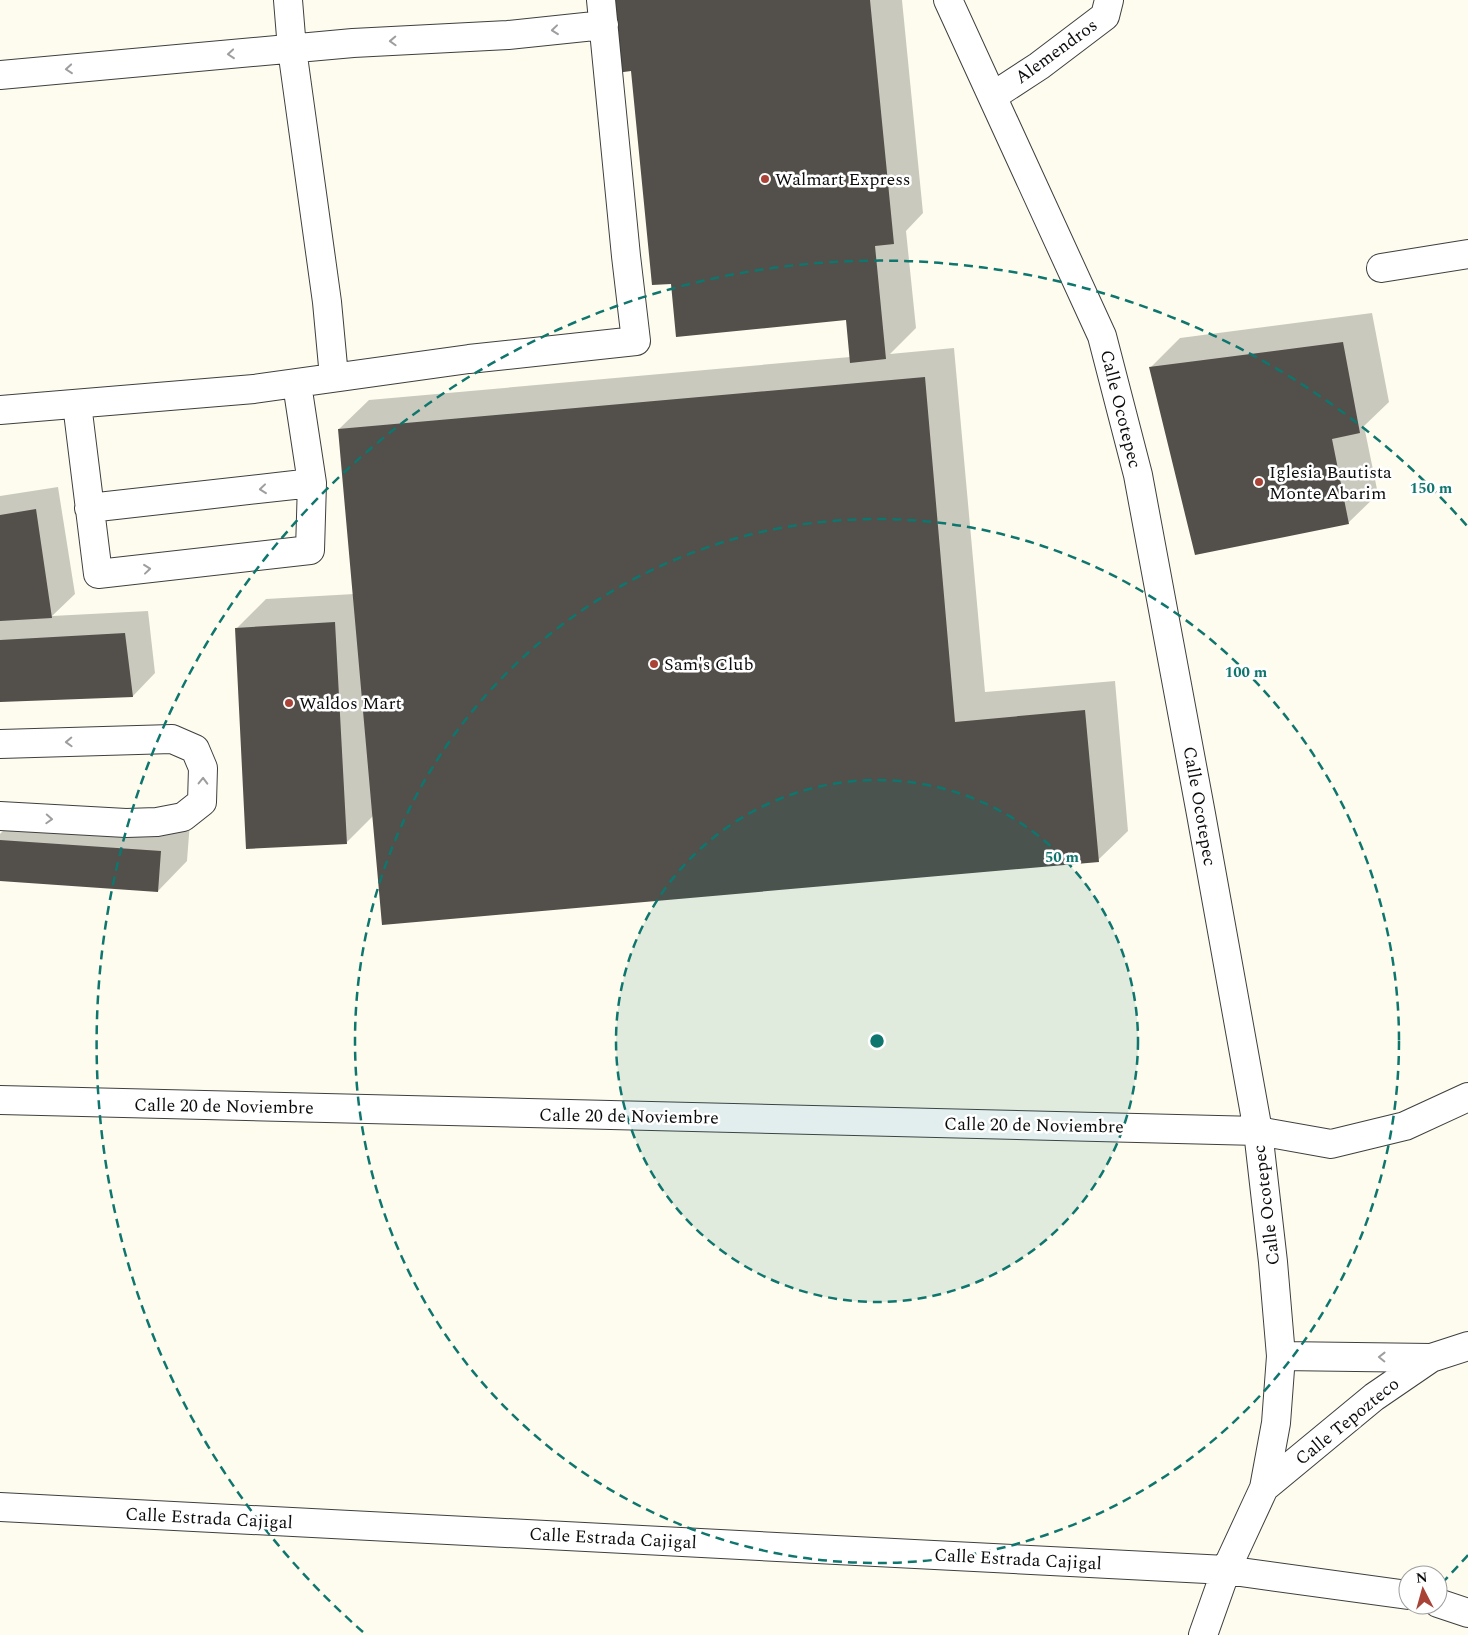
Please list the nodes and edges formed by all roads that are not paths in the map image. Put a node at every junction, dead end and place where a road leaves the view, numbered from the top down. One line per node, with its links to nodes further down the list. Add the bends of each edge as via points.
1 (288, 0): 5 (street)
2 (948, 0): 7 (street, Calle Ocotepec)
3 (1110, 0): 7 (street, Alemendros, via 1105,16)
4 (602, 13): 5 (street, one-way to 5, via 508,35 352,42); 10 (street, via 636,341 538,350)
5 (292, 49): 6 (street, one-way to 6); 10 (street, via 316,212)
6 (0, 75)
7 (993, 96): 20 (street, Calle Ocotepec, via 1102,336 1138,474)
8 (1468, 254): 9 (street)
9 (1381, 268)
10 (334, 377): 11 (street)
11 (297, 384): 12 (street); 14 (street)
12 (77, 404): 13 (street); 15 (street)
13 (0, 410)
14 (312, 483): 15 (street, one-way to 15); 15 (street, one-way to 14, via 98,574 310,550)
15 (89, 508)
16 (0, 744): 17 (street, one-way to 16, via 126,823 183,817 202,802 203,768 195,749 172,739)
17 (0, 816)
18 (1468, 1097): 20 (street, Calle 20 de Noviembre, via 1404,1126 1331,1144)
19 (0, 1100): 20 (street, Calle 20 de Noviembre)
20 (1258, 1131): 22 (street, Calle Ocotepec)
21 (1468, 1346): 23 (street, Calle Tepozteco)
22 (1281, 1356): 23 (street, Calle Tepozteco, one-way to 22); 24 (street, Calle Ocotepec, via 1276,1422)
23 (1430, 1358): 24 (street, Calle Tepozteco, via 1374,1397)
24 (1264, 1488): 26 (street, Calle Ocotepec)
25 (0, 1507): 26 (street, Calle Estrada Cajigal)
26 (1226, 1570): 27 (street, Calle Estrada Cajigal); 30 (street, Calle Ocotepec)
27 (1398, 1594)
28 (1448, 1606): 29 (street)
29 (1468, 1613)
30 (1203, 1635)

